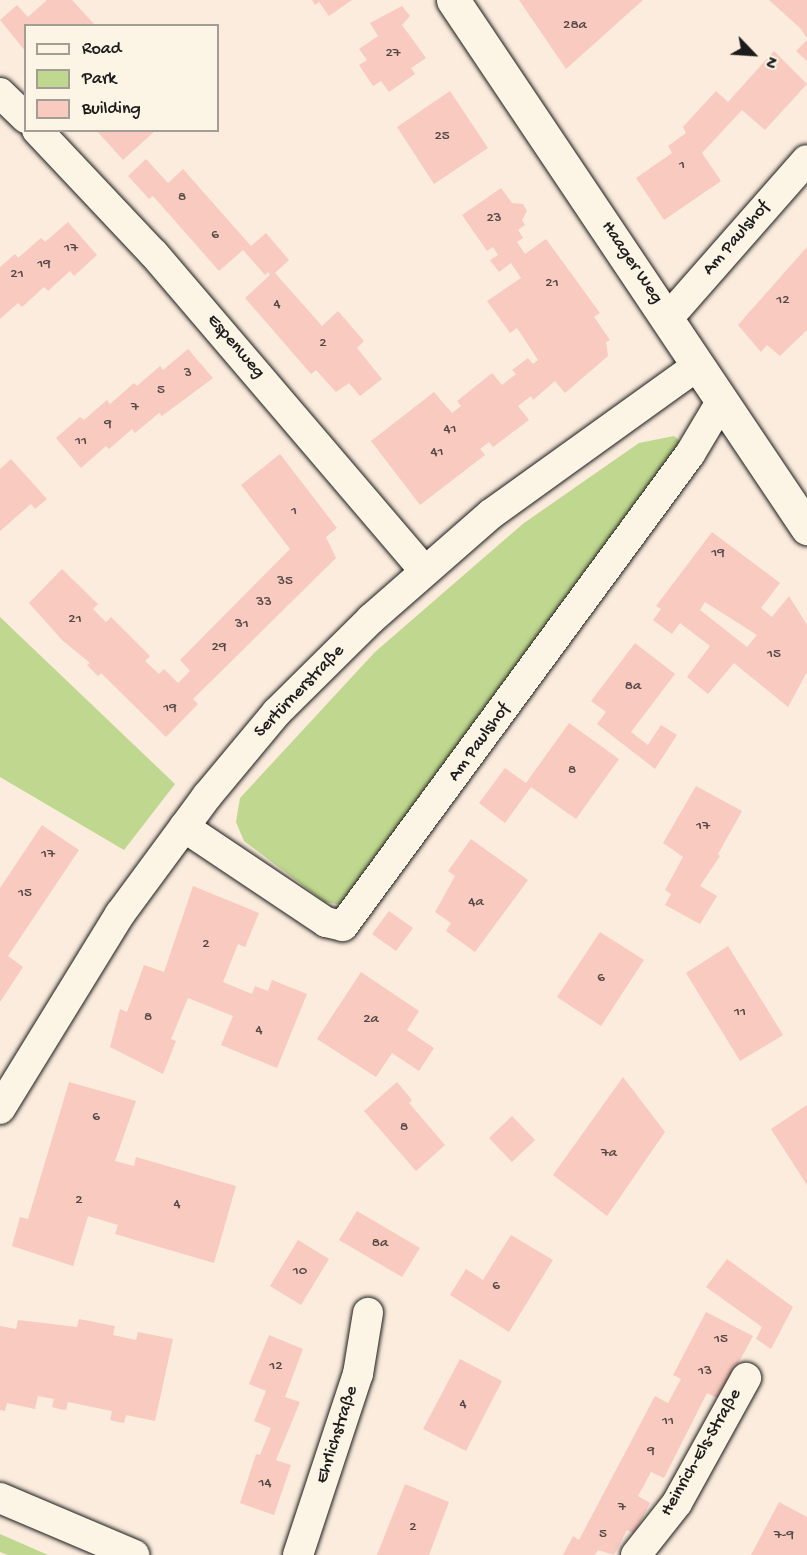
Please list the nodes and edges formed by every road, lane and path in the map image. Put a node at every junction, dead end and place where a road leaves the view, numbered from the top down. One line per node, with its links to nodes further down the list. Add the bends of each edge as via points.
1 (453, 0): 6 (street, Haager Weg)
2 (0, 93): 3 (street)
3 (24, 116)
4 (39, 132): 10 (street, Espenweg, via 154,254)
5 (807, 160): 6 (street, Am Paulshof)
6 (668, 318): 7 (street, Haager Weg)
7 (697, 366): 8 (street, Haager Weg); 10 (street, Sertürnerstraße, via 572,453)
8 (721, 402): 9 (street, Haager Weg); 11 (street, Am Paulshof, via 683,464 343,926 326,922)
9 (807, 528)
10 (425, 571): 11 (street, Sertürnerstraße, via 277,712)
11 (184, 827): 12 (street, Sertürnerstraße, via 120,914)
12 (0, 1109)
13 (368, 1313): 17 (street, Ehrlichstraße, via 358,1374)
14 (746, 1378): 18 (street, Heinrich-Els-Straße, via 677,1503)
15 (0, 1497): 16 (street)
16 (134, 1555)
17 (298, 1555)
18 (636, 1555)

